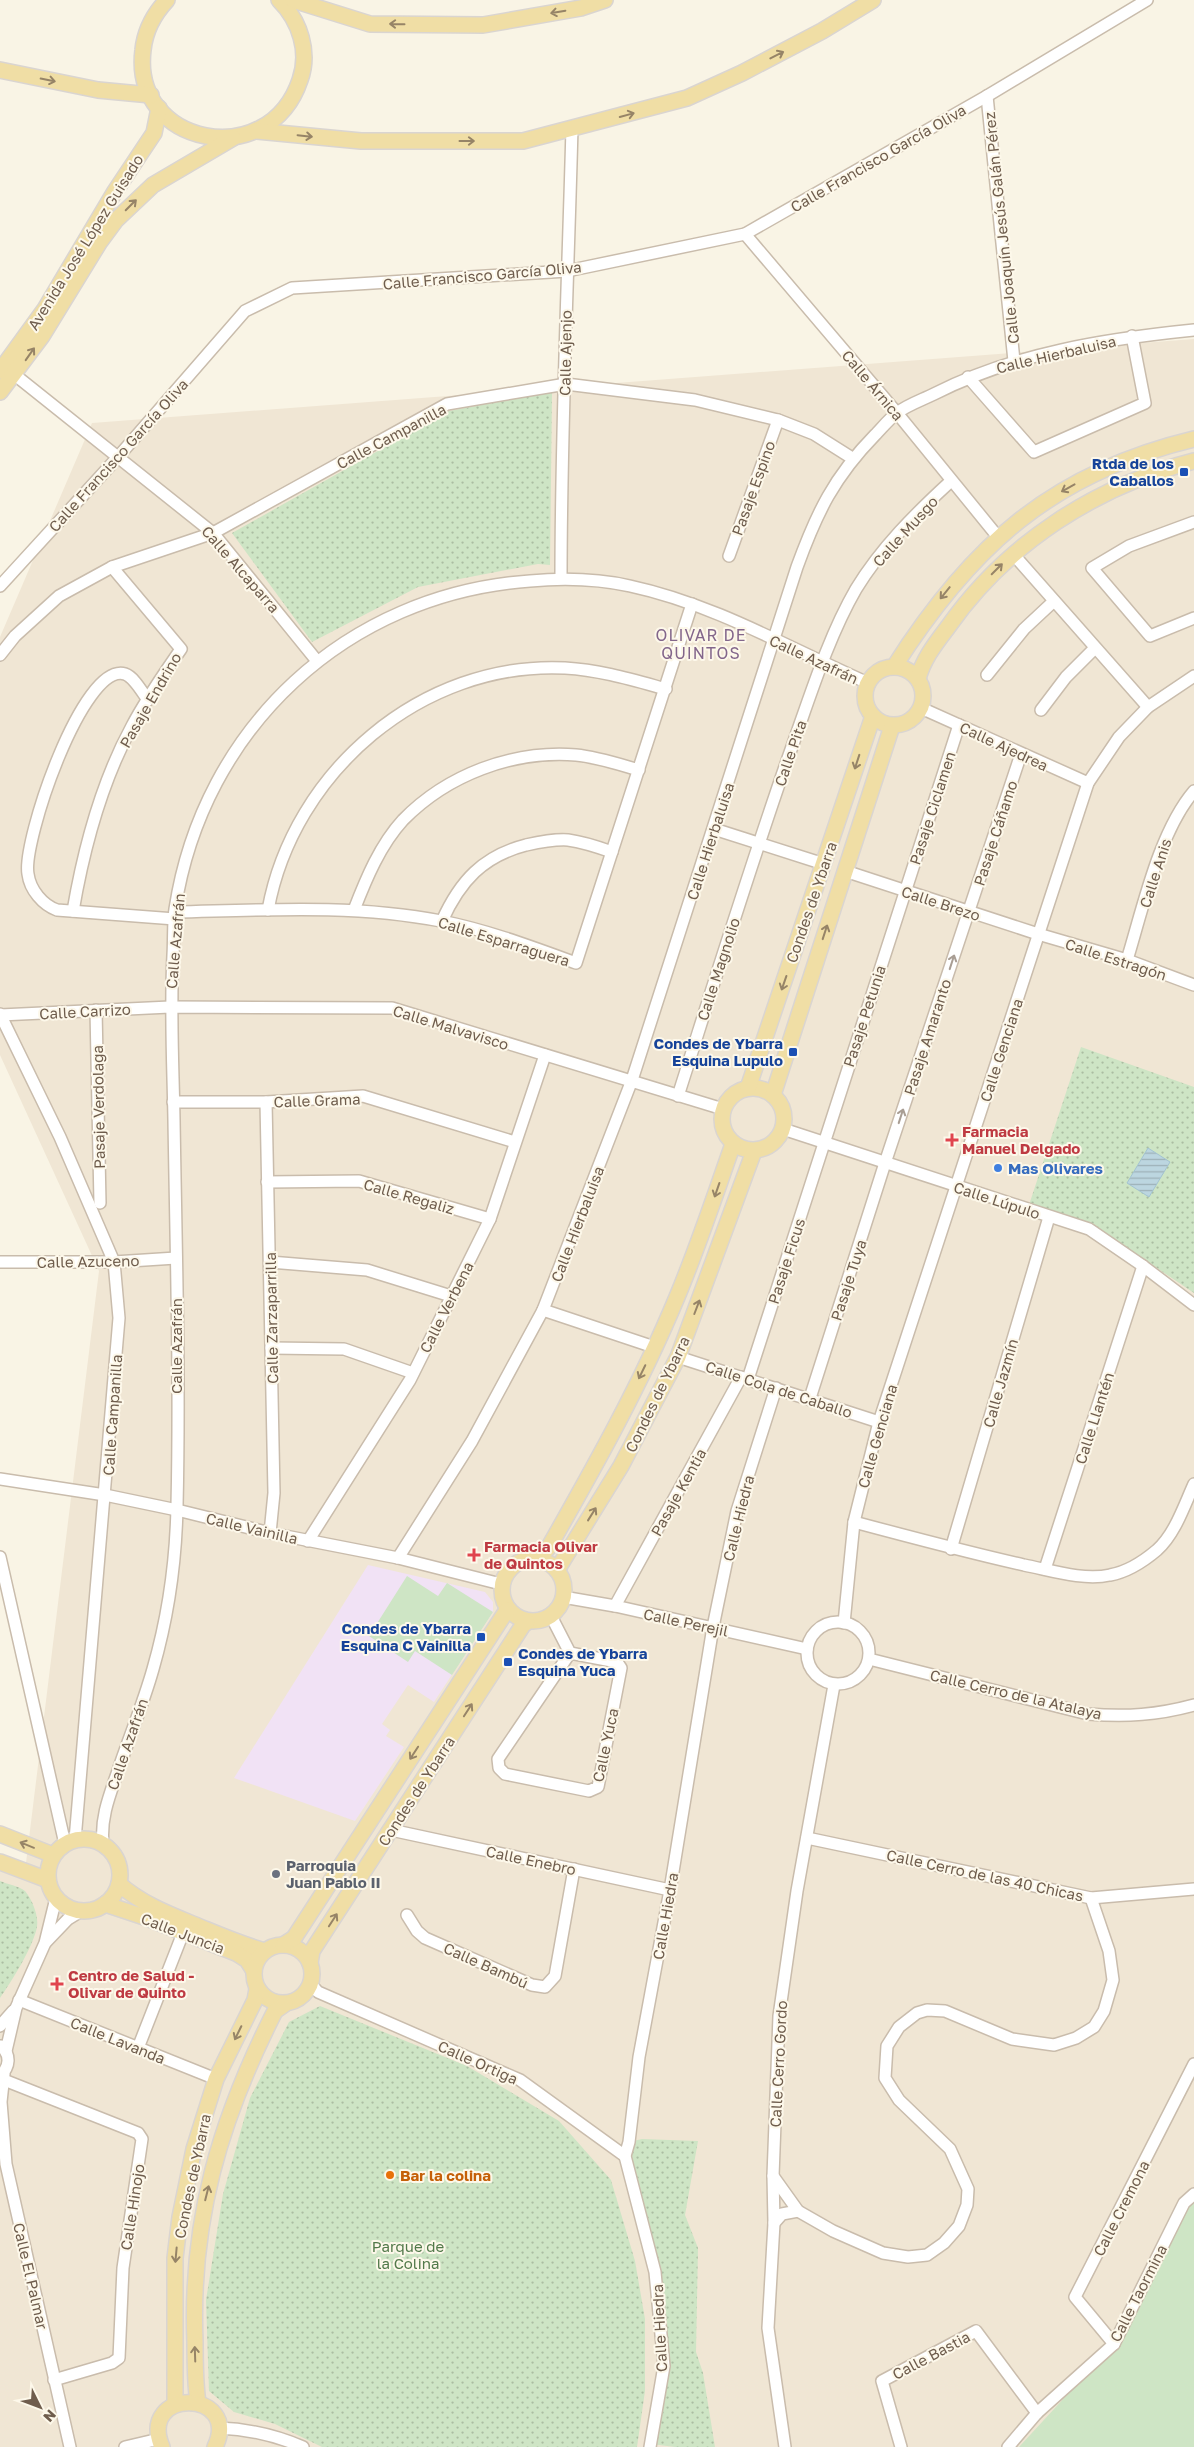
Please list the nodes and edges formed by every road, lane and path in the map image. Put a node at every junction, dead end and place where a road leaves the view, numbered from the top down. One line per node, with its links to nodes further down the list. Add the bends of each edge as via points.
1 (167, 0): 10 (main road, via 156,12 145,36 142,61 144,79)
2 (279, 0): 12 (main road, via 289,10 299,29 304,50 302,72 296,93 286,109)
3 (293, 0): 7 (main road, one-way to 3, via 483,25 370,24)
4 (605, 0): 7 (main road)
5 (873, 0): 11 (main road, one-way to 5, via 687,98 822,31)
6 (1147, 0): 9 (street, Calle Francisco García Oliva)
7 (580, 4)
8 (0, 70): 10 (main road, one-way to 10)
9 (987, 96): 14 (street, Calle Francisco García Oliva); 18 (street, Calle Joaquín Jesús Galán Pérez)
10 (155, 102): 13 (main road, via 174,123 192,133 212,138); 19 (main road, Avenida José López Guisado, via 154,133)
11 (572, 128): 12 (main road, one-way to 11, via 361,141 513,141); 15 (street, Calle Ajenjo)
12 (256, 131): 13 (main road)
13 (233, 138): 19 (main road, Avenida José López Guisado, one-way to 13, via 42,336 116,220 153,185)
14 (745, 234): 15 (street, Calle Francisco García Oliva); 23 (street, Calle Árnica)
15 (567, 271): 21 (street, Calle Ajenjo); 26 (street, Calle Francisco García Oliva, via 292,288 245,311)
16 (1194, 330): 17 (street, Calle Hierbaluisa)
17 (1132, 336): 18 (street, Calle Hierbaluisa); 20 (street, via 1145,403 1034,452)
18 (1014, 361): 20 (street, Calle Hierbaluisa)
19 (5, 369): 22 (main road, Avenida José López Guisado); 26 (street, Calle Alcaparra)
20 (968, 377): 23 (street, Calle Hierbaluisa)
21 (566, 384): 24 (street, Calle Campanilla, via 695,400); 31 (street, Calle Campanilla, via 447,404); 36 (street, Calle Ajenjo)
22 (0, 392)
23 (897, 413): 27 (street, Calle Hierbaluisa); 29 (street, Calle Árnica)
24 (778, 420): 27 (street, Calle Campanilla, via 814,434); 34 (street, Pasaje Espino)
25 (1194, 439): 32 (main road, one-way to 32, via 1126,459 1098,472 1063,490)
26 (118, 457): 31 (street, Calle Alcaparra); 37 (street, Calle Francisco García Oliva)
27 (852, 458): 41 (street, Calle Hierbaluisa, via 828,493 811,529)
28 (1194, 461): 33 (main road, via 1140,478 1092,499 1037,534)
29 (951, 481): 32 (street, Calle Árnica); 45 (street, Calle Musgo, via 915,514 884,550 856,590)
30 (1194, 522): 40 (street, via 1129,546 1092,568 1150,636)
31 (213, 532): 35 (street, Calle Campanilla); 44 (street, Calle Alcaparra)
32 (998, 537): 46 (main road, one-way to 46, via 937,604)
33 (1013, 554): 38 (street); 49 (main road, one-way to 33, via 922,664 960,610)
34 (729, 556)
35 (112, 567): 43 (street, Calle Campanilla, via 58,596 15,636); 52 (street, Pasaje Endrino, via 181,649)
36 (561, 578): 39 (street, Calle Azafrán, via 629,586); 44 (street, Calle Azafrán, via 492,583 443,595 381,620)
37 (0, 586)
38 (1054, 601): 42 (street); 47 (street, via 1024,628)
39 (692, 604): 41 (street, Calle Azafrán); 51 (street, Calle Esparraguera)
40 (1194, 618)
41 (775, 641): 45 (street, Calle Azafrán); 63 (street, Calle Hierbaluisa)
42 (1095, 648): 53 (street); 55 (street, via 1066,677)
43 (0, 655)
44 (317, 661): 73 (street, Calle Azafrán, via 260,717 222,770 190,841)
45 (822, 663): 50 (street, Calle Azafrán); 64 (street, Calle Pita)
46 (894, 667): 49 (main road, via 911,672); 50 (main road, via 879,672)
47 (987, 675)
48 (1194, 676): 53 (street, Calle Genciana)
49 (918, 679): 54 (main road, via 924,698)
50 (868, 683): 56 (main road, via 865,700)
51 (666, 689): 60 (street, Calle Esparraguera); 69 (street, via 597,672 541,668 498,674 436,693 371,735 323,785 285,849 272,886)
52 (148, 700): 71 (street, Pasaje Endrino, via 117,757 96,811); 71 (street, Calle Esparraguera, via 124,674 105,681 81,709 54,768 27,854 28,875 46,906)
53 (1148, 707): 61 (street, Calle Genciana, via 1119,737)
54 (921, 708): 57 (street, Calle Ajedrea); 58 (main road, via 910,721)
55 (1041, 710)
56 (872, 716): 58 (main road); 66 (main road, Condes de Ybarra, one-way to 66)
57 (959, 725): 59 (street, Calle Ajedrea); 68 (street, Pasaje Ciclamen)
58 (892, 726): 67 (main road, Condes de Ybarra)
59 (1021, 754): 61 (street, Calle Ajedrea); 72 (street, Pasaje Cáñamo)
60 (638, 770): 65 (street, Calle Esparraguera); 70 (street, via 576,755 530,756 460,777 402,821 379,853)
61 (1088, 783): 75 (street, Calle Genciana)
62 (1194, 791): 76 (street, Calle Anis, via 1182,805 1167,834)
63 (714, 830): 64 (street); 82 (street, Calle Hierbaluisa)
64 (758, 843): 66 (street); 85 (street, Calle Magnolio)
65 (612, 852): 74 (street, via 565,840 541,842 501,853 460,886); 74 (street, Calle Esparraguera, via 576,963)
66 (824, 864): 83 (main road, Condes de Ybarra, one-way to 83)
67 (845, 871): 68 (street, Calle Brezo); 84 (main road, Condes de Ybarra, one-way to 67)
68 (905, 891): 72 (street, Calle Brezo); 91 (street, Pasaje Petunia)
69 (268, 910): 70 (street, Calle Esparraguera); 73 (street, Calle Esparraguera)
70 (354, 910): 74 (street, Calle Esparraguera)
71 (73, 911): 73 (street, Calle Esparraguera)
72 (968, 912): 75 (street, Calle Brezo); 94 (street, Pasaje Amaranto, one-way to 72)
73 (175, 915): 78 (street, Calle Azafrán)
74 (442, 921)
75 (1038, 934): 76 (street, Calle Estragón); 96 (street, Calle Genciana)
76 (1127, 960): 77 (street, Calle Estragón)
77 (1194, 985)
78 (170, 1007): 79 (street, Calle Carrizo); 81 (street, Calle Malvavisco, via 392,1008); 86 (street, Calle Azafrán)
79 (96, 1010): 80 (street, Calle Carrizo); 97 (street, Pasaje Verdolaga)
80 (0, 1015): 102 (street, Calle Campanilla, via 60,1137)
81 (545, 1055): 82 (street, Calle Malvavisco); 90 (street, Calle Verbena)
82 (632, 1080): 85 (street, Calle Malvavisco); 107 (street, Calle Hierbaluisa)
83 (748, 1088): 84 (main road, via 765,1090); 88 (main road, via 732,1096)
84 (773, 1095): 89 (main road, via 783,1110)
85 (678, 1096): 88 (street, Calle Malvavisco)
86 (173, 1102): 87 (street, Calle Grama); 100 (street, Calle Azafrán)
87 (266, 1102): 90 (street, Calle Grama, via 363,1096); 95 (street, Calle Zarzaparrilla)
88 (723, 1109): 92 (main road, via 722,1129)
89 (783, 1129): 91 (street, Calle Lúpulo); 93 (main road, via 772,1144)
90 (515, 1142): 99 (street, Calle Verbena)
91 (824, 1142): 94 (street, Calle Lúpulo); 112 (street, Pasaje Ficus)
92 (733, 1144): 93 (main road); 108 (main road, Condes de Ybarra, one-way to 108, via 698,1244)
93 (754, 1151): 110 (main road, Condes de Ybarra, one-way to 93)
94 (885, 1162): 96 (street, Calle Lúpulo); 114 (street, Pasaje Tuya)
95 (267, 1182): 99 (street, Calle Regaliz, via 359,1181); 103 (street, Calle Zarzaparrilla)
96 (957, 1187): 98 (street, Calle Lúpulo); 115 (street, Calle Genciana)
97 (100, 1203)
98 (1049, 1217): 104 (street, Calle Lúpulo, via 1088,1229); 123 (street, Calle Jazmín)
99 (490, 1219): 105 (street, Calle Verbena)
100 (176, 1258): 102 (street, Calle Azuceno); 119 (street, Calle Azafrán)
101 (0, 1262): 102 (street, Calle Azuceno)
102 (114, 1262): 118 (street, Calle Campanilla, via 119,1318)
103 (270, 1262): 105 (street, via 367,1270); 109 (street, Calle Zarzaparrilla)
104 (1143, 1266): 106 (street, Calle Lúpulo); 127 (street, Calle Llantén)
105 (451, 1296): 111 (street, Calle Verbena)
106 (1194, 1305)
107 (543, 1310): 108 (street); 125 (street, Calle Hierbaluisa, via 472,1442)
108 (654, 1347): 126 (main road, Condes de Ybarra, one-way to 126, via 601,1457 549,1547)
109 (271, 1348): 111 (street, via 344,1349); 121 (street, Calle Zarzaparrilla, via 274,1493)
110 (678, 1356): 112 (street, Calle Cola de Caballo); 128 (main road, Condes de Ybarra, one-way to 110, via 622,1466)
111 (413, 1374): 122 (street, Calle Verbena)
112 (744, 1378): 113 (street, Calle Cola de Caballo); 131 (street, Pasaje Kentia)
113 (776, 1388): 114 (street, Calle Cola de Caballo); 136 (street, Calle Hiedra, via 737,1511)
114 (810, 1398): 115 (street, Calle Cola de Caballo)
115 (879, 1422): 120 (street, Calle Genciana)
116 (0, 1479): 118 (street, Calle Vainilla)
117 (1194, 1484): 127 (street, via 1170,1534 1158,1550 1141,1562 1110,1576 1092,1577)
118 (105, 1495): 119 (street, Calle Vainilla); 145 (street, Calle Campanilla)
119 (177, 1510): 121 (street, Calle Vainilla); 146 (street, Calle Azafrán, via 162,1629 153,1670 103,1818)
120 (854, 1522): 123 (street); 135 (street, Calle Genciana)
121 (270, 1533): 122 (street, Calle Vainilla)
122 (308, 1541): 125 (street, Calle Vainilla)
123 (951, 1548): 127 (street)
124 (0, 1557): 145 (street, via 58,1817)
125 (398, 1558): 129 (street, Calle Vainilla, via 497,1583)
126 (538, 1559): 128 (main road); 129 (main road, via 513,1566)
127 (1045, 1569)
128 (557, 1570): 130 (main road, via 562,1578)
129 (503, 1580): 132 (main road, via 502,1596)
130 (563, 1597): 131 (street, Calle Perejil); 133 (main road)
131 (615, 1606): 136 (street, Calle Perejil)
132 (508, 1610): 134 (main road); 161 (main road, Condes de Ybarra, one-way to 161, via 294,1938)
133 (551, 1616): 134 (main road); 138 (street)
134 (527, 1622): 142 (main road, Condes de Ybarra, one-way to 134)
135 (844, 1623): 137 (street, via 829,1624 816,1631); 139 (street, via 861,1632 869,1649)
136 (713, 1627): 137 (street, Calle Perejil); 153 (street, Calle Hiedra)
137 (807, 1649): 140 (street, via 810,1668 825,1682)
138 (570, 1653): 138 (street, Calle Yuca, via 617,1662 621,1668 598,1787 589,1791 505,1774 499,1768 498,1760)
139 (869, 1659): 140 (street, via 860,1676); 141 (street, Calle Cerro de la Atalaya, via 1088,1714 1124,1717)
140 (834, 1685): 144 (street, Calle Cerro Gordo)
141 (1194, 1705)
142 (392, 1830): 149 (street, Calle Enebro); 163 (main road, Condes de Ybarra, one-way to 142, via 312,1951)
143 (0, 1834): 147 (main road, one-way to 143)
144 (807, 1838): 155 (street, Calle Cerro de las 40 Chicas); 177 (street, Calle Cerro Gordo, via 779,2016)
145 (70, 1842): 146 (main road, via 94,1840); 147 (main road)
146 (103, 1844): 151 (main road, via 118,1862)
147 (53, 1855): 150 (main road)
148 (0, 1862): 150 (main road)
149 (574, 1870): 153 (street, Calle Enebro); 158 (street, Calle Bambú, via 555,1976 545,1987 532,1985 425,1938)
150 (48, 1880): 154 (main road)
151 (119, 1884): 156 (main road); 162 (main road, Calle Juncia, via 153,1908 239,1944)
152 (1194, 1889): 155 (street, Calle Cerro de las 40 Chicas)
153 (670, 1890): 176 (street, Calle Hiedra, via 638,2057)
154 (56, 1898): 157 (main road, via 72,1910); 160 (street)
155 (1090, 1898): 179 (street, via 1109,1950 1113,1980 1104,2011 1094,2027 1076,2038 1054,2045 1012,2040 944,2011 927,2010 916,2013 899,2027 887,2046 886,2078 899,2100 950,2149 968,2189 967,2205 959,2226 944,2243 927,2255 908,2257 883,2253)
156 (106, 1904): 157 (main road); 159 (main road, Calle Juncia)
157 (82, 1911): 160 (street, via 68,1919)
158 (407, 1915)
159 (183, 1933): 164 (main road, Calle Juncia, via 236,1953 247,1960); 171 (street)
160 (45, 1943): 167 (street)
161 (283, 1945): 162 (main road); 163 (main road, via 299,1950)
162 (265, 1951): 164 (main road)
163 (310, 1963): 166 (main road)
164 (254, 1971): 165 (main road)
165 (257, 1988): 168 (main road, via 269,2000); 174 (main road, Condes de Ybarra, one-way to 174, via 255,2000)
166 (312, 1989): 168 (main road); 176 (street, Calle Ortiga, via 520,2080)
167 (17, 2004): 169 (street); 170 (street); 171 (street, Calle Lavanda)
168 (285, 2004): 183 (main road, Condes de Ybarra, one-way to 168, via 193,2295 205,2202 218,2149 238,2090 274,2011)
169 (0, 2026)
170 (3, 2048): 173 (street, Calle El Palmar, via 8,2062)
171 (138, 2048): 174 (street, Calle Lavanda)
172 (1194, 2064): 181 (street, Calle Cremona, via 1075,2297)
173 (3, 2076): 175 (street, Calle El Palmar); 182 (street, Calle Hinojo, via 138,2132 142,2139 123,2268 119,2358)
174 (216, 2079): 184 (main road, Condes de Ybarra, one-way to 184, via 194,2150 180,2217 175,2258)
175 (0, 2101): 182 (street, Calle El Palmar, via 6,2164)
176 (625, 2156): 192 (street, Calle Hiedra, via 656,2272 664,2366)
177 (773, 2176): 179 (street); 180 (street, Calle Cerro Gordo)
178 (1194, 2194): 181 (street, Calle Taormina, via 1184,2202)
179 (798, 2211): 180 (street, via 782,2214)
180 (774, 2223): 193 (street, Calle Cerro Gordo, via 768,2328)
181 (1114, 2344): 185 (street, Calle Taormina)
182 (54, 2380): 188 (street, Calle El Palmar)
183 (198, 2402): 184 (main road); 186 (main road, via 215,2415)
184 (175, 2405): 187 (main road, via 161,2419)
185 (1037, 2413): 194 (street, Calle Bastia, via 976,2331 882,2381); 195 (street, Calle Taormina)
186 (219, 2428): 190 (main road); 191 (street, via 247,2429 279,2436)
187 (160, 2443): 189 (street)
188 (70, 2447)
189 (125, 2447)
190 (215, 2447)
191 (303, 2447)
192 (650, 2447)
193 (784, 2447)
194 (901, 2447)
195 (1008, 2447)

